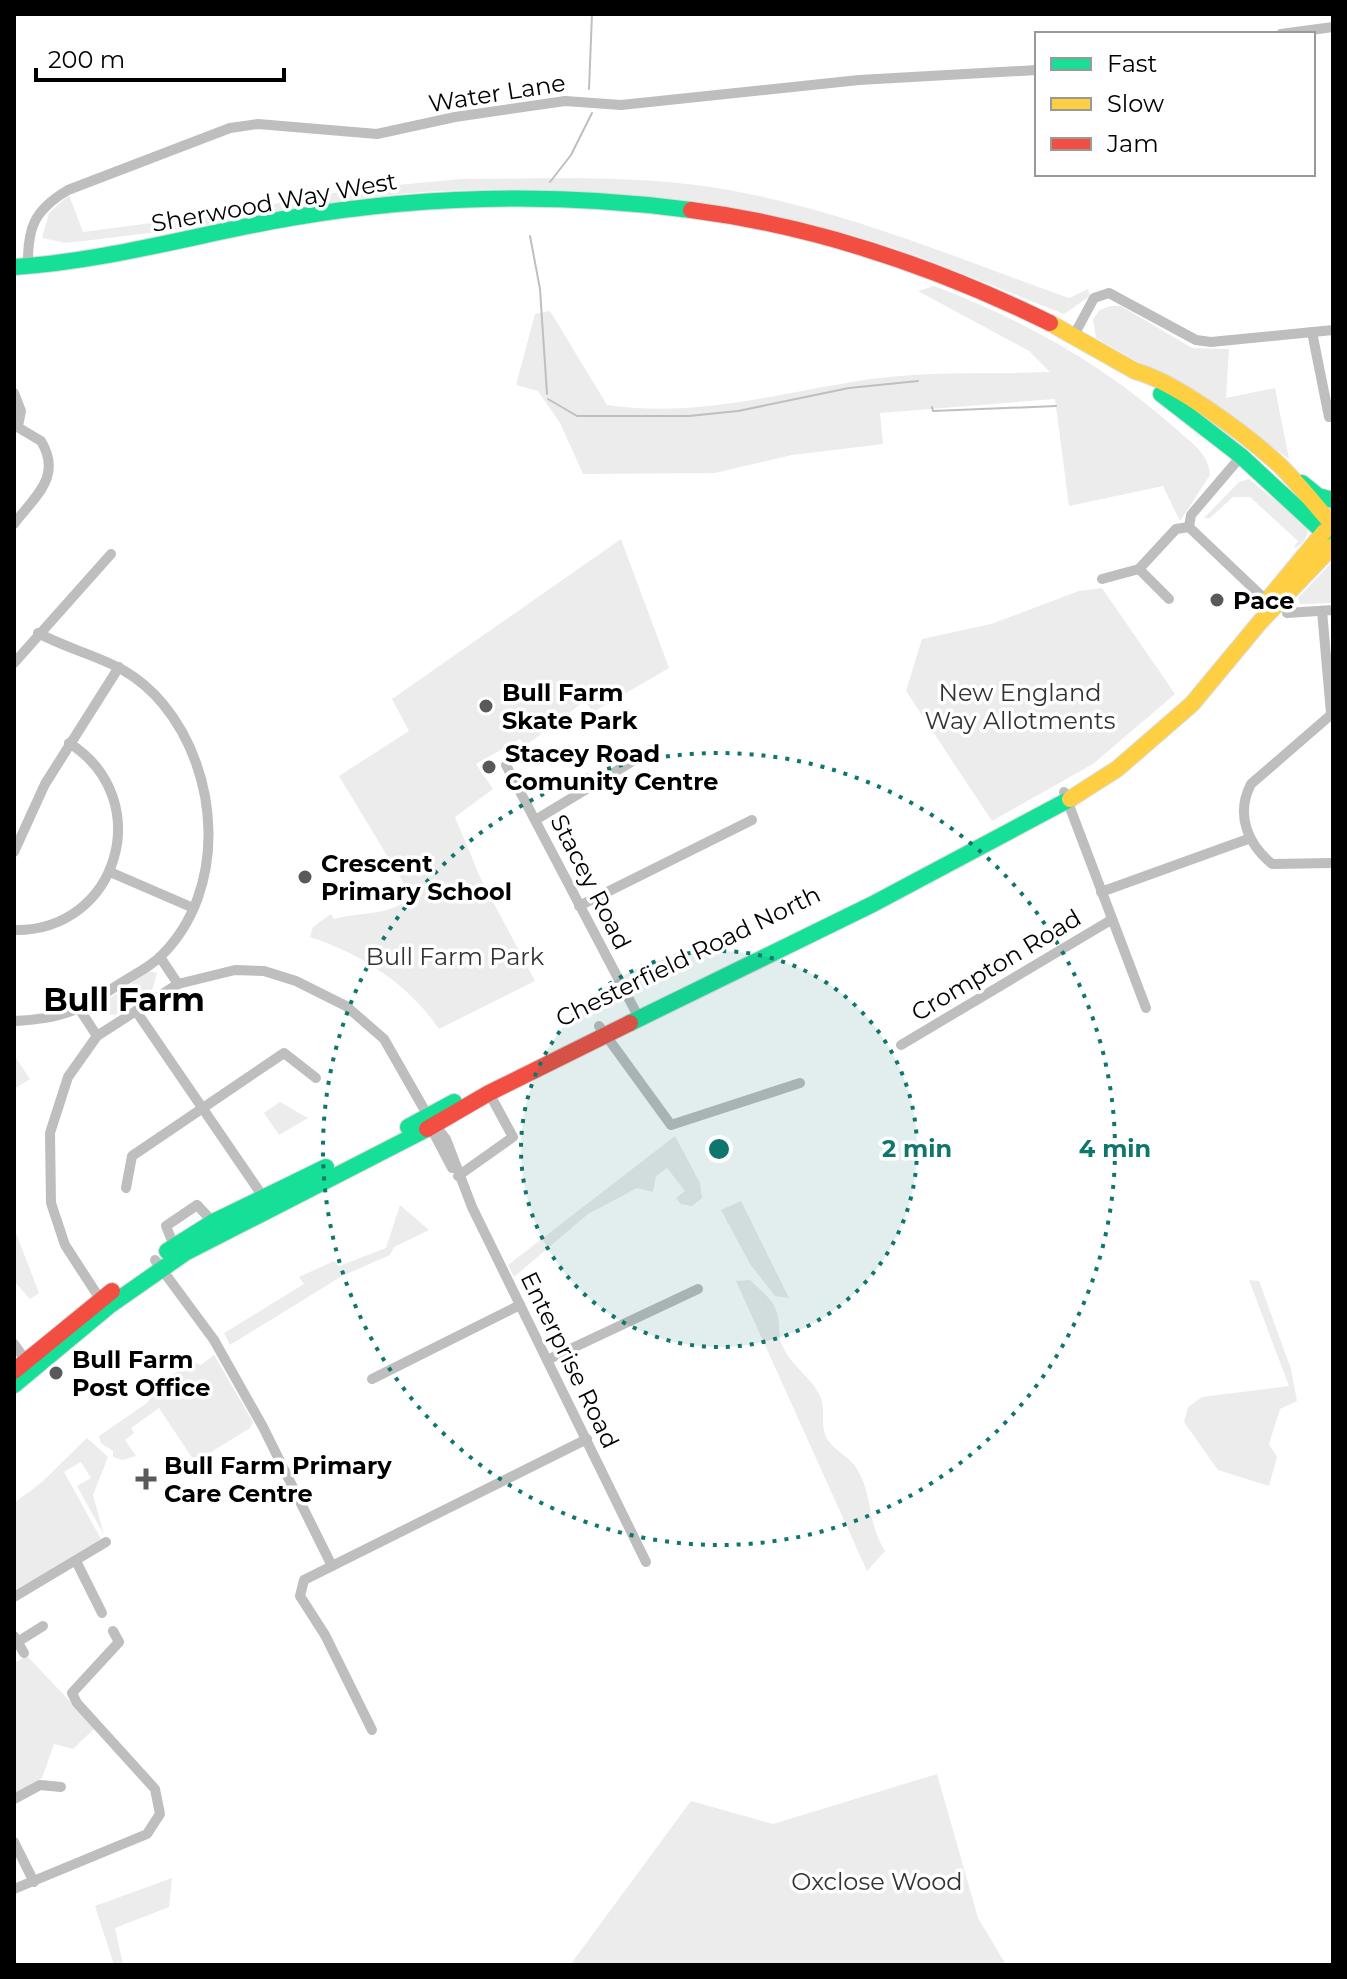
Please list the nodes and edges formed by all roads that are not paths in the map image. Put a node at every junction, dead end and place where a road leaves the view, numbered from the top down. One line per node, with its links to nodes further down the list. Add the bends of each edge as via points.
1 (1333, 27): 2 (street)
2 (1296, 32)
3 (1035, 70): 4 (street, Water Lane, via 811,84 634,104 565,101 377,134 258,124 230,128 68,190 47,203 31,223)
4 (21, 267): 7 (main road, Sherwood Way West, via 128,253 325,212 403,202 497,196 635,203 824,236 1035,315)
5 (1333, 330): 6 (street)
6 (1312, 332): 7 (street, via 1196,340 1109,293 1094,298); 9 (street)
7 (1073, 337): 12 (main road, Sherwood Way West, via 1150,375)
8 (14, 393): 11 (street, via 21,411)
9 (1330, 401): 10 (street)
10 (1329, 417)
11 (16, 425): 15 (street, via 41,441 50,469 42,491)
12 (1246, 450): 13 (main road, Sherwood Way West); 16 (street, via 1191,515); 17 (main road, Sherwood Way West)
13 (1293, 477): 14 (main road, via 1318,496); 17 (main road, Sherwood Way West)
14 (1333, 500)
15 (16, 517)
16 (1189, 527): 19 (street, via 1176,529); 22 (street)
17 (1331, 532): 22 (main road, Chesterfield Road North)
18 (111, 554): 24 (street)
19 (1139, 569): 20 (street); 21 (street)
20 (1102, 579)
21 (1169, 599)
22 (1276, 607): 23 (street); 31 (main road, Chesterfield Road North, via 1192,704 1117,769)
23 (1328, 610): 27 (street)
24 (38, 633): 25 (street); 26 (street)
25 (14, 663)
26 (119, 667): 28 (street); 40 (street, via 162,702 186,738 201,775 208,845)
27 (1332, 713): 34 (street, via 1251,784 1246,797)
28 (69, 743): 35 (street); 37 (street, via 92,760 114,803 118,842)
29 (651, 750): 32 (street)
30 (506, 765): 32 (street, Stacey Road)
31 (1065, 796): 38 (street); 48 (main road, Chesterfield Road North)
32 (537, 819): 39 (street, Stacey Road)
33 (752, 820): 39 (street)
34 (1248, 839): 36 (street, via 1281,866); 38 (street)
35 (14, 852)
36 (1333, 863)
37 (110, 872): 40 (street); 42 (street, via 94,897 62,921)
38 (1101, 892): 41 (street)
39 (579, 906): 48 (street, Stacey Road)
40 (191, 907): 43 (street)
41 (1111, 920): 45 (street); 52 (street, Crompton Road)
42 (14, 930)
43 (160, 957): 44 (street); 46 (street)
44 (178, 984): 47 (street, Enterprise Road); 57 (street, Enterprise Road, via 235,970 264,971 346,1006 384,1039)
45 (1146, 1008)
46 (80, 1010): 49 (street); 51 (street)
47 (136, 1011): 51 (street, Enterprise Road); 56 (street)
48 (636, 1014): 50 (main road, Chesterfield Road North)
49 (14, 1021)
50 (603, 1031): 54 (street, via 671,1125); 55 (main road, Chesterfield Road North); 57 (main road, Chesterfield Road North)
51 (97, 1036): 63 (street, via 57,1102 48,1167 51,1203 65,1245)
52 (901, 1045)
53 (316, 1078): 56 (street, via 284,1053)
54 (800, 1083)
55 (489, 1093): 57 (main road, Chesterfield Road North); 58 (street, via 513,1137)
56 (204, 1108): 59 (street, via 132,1156); 60 (street)
57 (431, 1123): 58 (street, Enterprise Road, via 451,1152); 60 (main road, Chesterfield Road North)
58 (458, 1176): 64 (street, Enterprise Road)
59 (126, 1188)
60 (266, 1201): 61 (main road, Chesterfield Road North); 61 (main road, Chesterfield Road North, via 213,1222 174,1246)
61 (158, 1264): 63 (main road, Chesterfield Road North); 74 (street, via 214,1340)
62 (698, 1289): 66 (street)
63 (104, 1304): 67 (main road, Chesterfield Road North)
64 (520, 1305): 66 (street, Enterprise Road); 68 (street)
65 (14, 1344): 67 (street)
66 (547, 1360): 70 (street, Enterprise Road)
67 (24, 1367): 69 (main road, Chesterfield Road North)
68 (372, 1379)
69 (14, 1385)
70 (587, 1439): 73 (street, Enterprise Road); 74 (street)
71 (106, 1542): 72 (street)
72 (76, 1561): 75 (street); 76 (street)
73 (646, 1562)
74 (332, 1566): 81 (street, via 304,1580 300,1596)
75 (14, 1597)
76 (102, 1613)
77 (43, 1626): 79 (street)
78 (113, 1631): 85 (street, via 119,1642 79,1682 73,1698 155,1789 160,1814 147,1834)
79 (16, 1639): 80 (street)
80 (24, 1653)
81 (372, 1730)
82 (61, 1787): 83 (street, via 40,1785)
83 (14, 1799)
84 (14, 1842): 85 (street)
85 (34, 1882): 86 (street)
86 (14, 1889)

